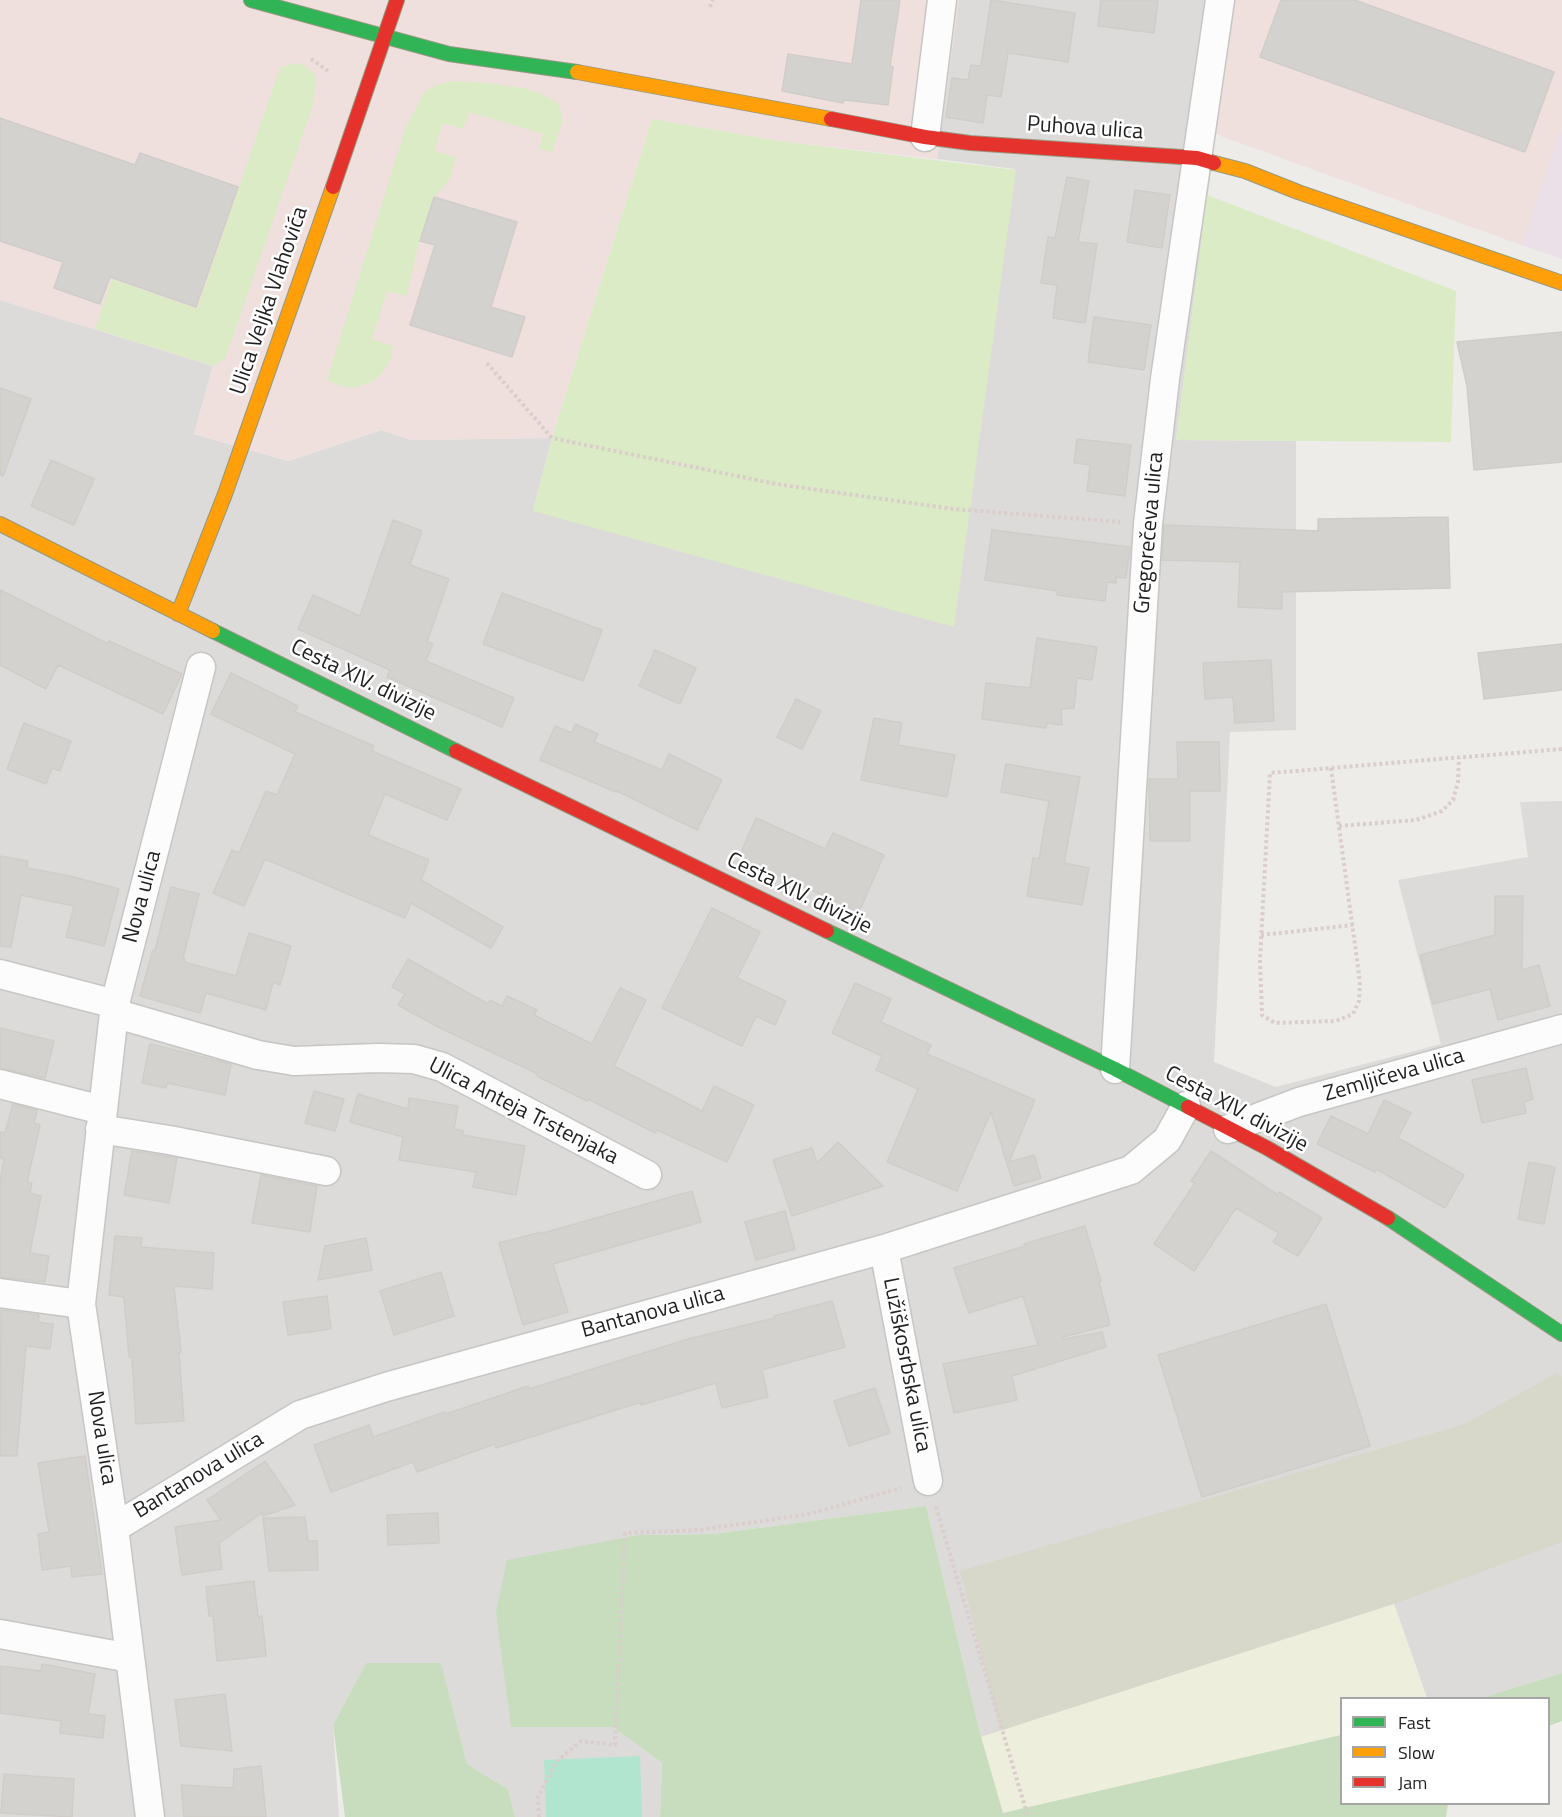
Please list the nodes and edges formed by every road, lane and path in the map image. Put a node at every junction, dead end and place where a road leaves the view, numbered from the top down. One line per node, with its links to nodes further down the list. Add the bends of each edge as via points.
1 (251, 0): 7 (street, Puhova ulica)
2 (397, 0): 7 (street, Ulica Veljka Vlahovića)
3 (713, 0): 6 (path)
4 (942, 0): 10 (street)
5 (1220, 0): 11 (street, Gregorečeva ulica)
6 (710, 7)
7 (384, 36): 10 (street, Puhova ulica, via 449,54 591,74); 16 (street, Ulica Veljka Vlahovića, via 225,494)
8 (311, 59): 9 (path)
9 (328, 71)
10 (925, 137): 11 (street, Puhova ulica)
11 (1197, 158): 12 (street, Puhova ulica, via 1245,171); 15 (street, Gregorečeva ulica)
12 (1562, 283)
13 (487, 363): 15 (path, via 552,438 776,484 954,508)
14 (0, 524): 16 (street, Cesta XIV. divizije)
15 (1148, 524): 27 (street, Gregorečeva ulica)
16 (178, 615): 27 (street, Cesta XIV. divizije)
17 (201, 667): 25 (street, Nova ulica)
18 (1562, 749): 19 (path)
19 (1459, 758): 20 (path); 21 (path, via 1453,800 1442,811 1416,820)
20 (1331, 768): 21 (path); 23 (path, via 1270,773)
21 (1339, 826): 22 (path)
22 (1353, 925): 23 (path); 23 (path, via 1359,1001 1353,1014 1336,1021 1275,1023 1262,1015)
23 (1261, 935)
24 (0, 975): 25 (street, Ulica Anteja Trstenjaka)
25 (115, 1009): 30 (street, Nova ulica); 33 (street, Ulica Anteja Trstenjaka, via 258,1055 294,1061 414,1059 442,1067)
26 (1562, 1029): 31 (street, Zemljičeva ulica, via 1299,1102)
27 (1116, 1069): 29 (street, Cesta XIV. divizije)
28 (0, 1084): 30 (street)
29 (1186, 1106): 31 (street, Cesta XIV. divizije); 34 (street, Bantanova ulica, via 1167,1140 1131,1170)
30 (101, 1120): 32 (street, via 169,1140); 36 (street, Nova ulica)
31 (1228, 1129): 37 (street, Cesta XIV. divizije, via 1397,1223)
32 (326, 1171)
33 (647, 1175)
34 (884, 1249): 38 (street, Lužiškosrbska ulica); 39 (street, Bantanova ulica, via 386,1387 300,1415)
35 (0, 1293): 36 (street)
36 (81, 1304): 39 (street, Nova ulica)
37 (1562, 1335)
38 (928, 1481): 43 (path, via 809,1514 700,1530 625,1533 615,1744 581,1741 556,1762 538,1797); 44 (path)
39 (114, 1528): 41 (street, Nova ulica)
40 (0, 1634): 41 (street)
41 (130, 1658): 42 (street, Nova ulica)
42 (150, 1817)
43 (539, 1817)
44 (1029, 1817)

